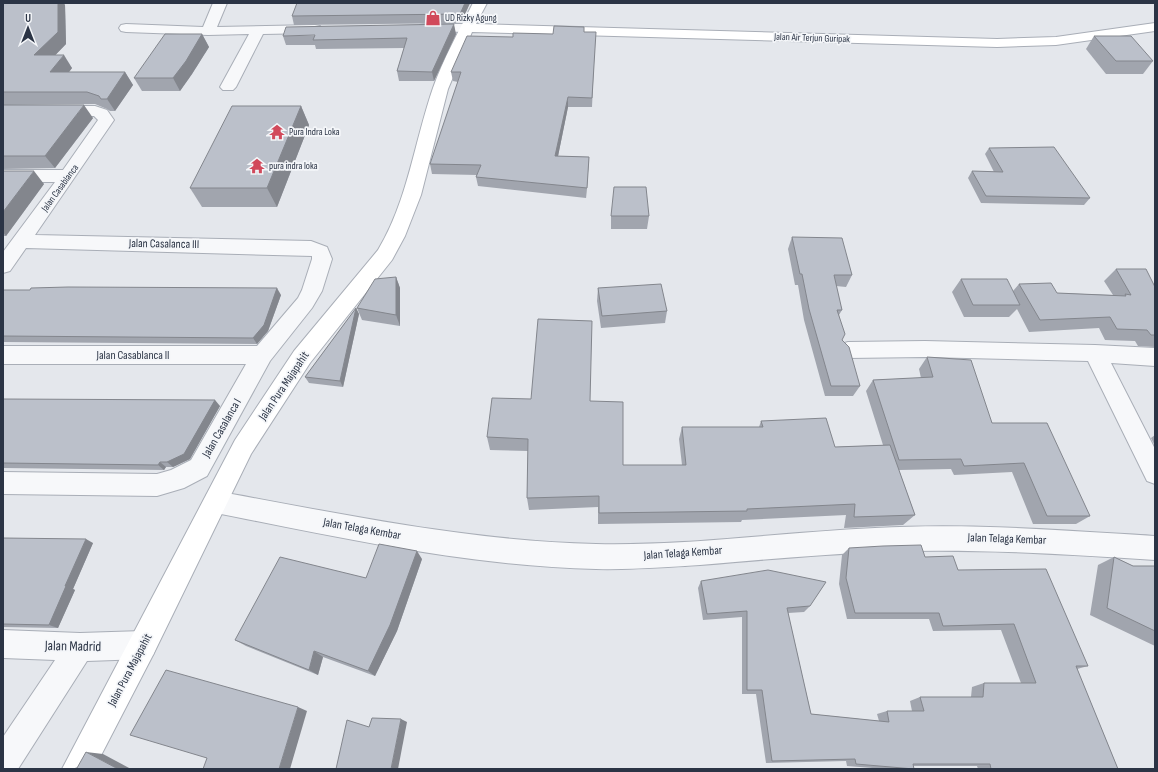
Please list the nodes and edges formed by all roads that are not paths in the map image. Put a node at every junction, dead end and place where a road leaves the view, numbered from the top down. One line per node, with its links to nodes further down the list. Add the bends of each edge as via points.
1 (220, 3): 9 (street)
2 (480, 3): 6 (street, Jalan Pura Majapahit)
3 (1155, 27): 6 (street, Jalan Air Terjun Guripak, via 1056,41 997,44)
4 (126, 28): 9 (street)
5 (410, 28): 6 (street)
6 (468, 28): 23 (street, Jalan Pura Majapahit, via 445,74 408,207 396,239 302,357 273,399 243,447)
7 (327, 29): 8 (street)
8 (258, 30): 9 (street); 10 (street)
9 (208, 31)
10 (228, 87)
11 (3, 110): 13 (street, Jalan Casablanca, via 95,111 104,116 105,122)
12 (3, 176): 13 (street)
13 (68, 176): 15 (street, Jalan Casablanca)
14 (306, 248): 15 (street, Jalan Casalanca III); 19 (street, Jalan Casalanca I, via 316,249 322,255 317,279 305,303)
15 (10, 254)
16 (848, 350): 17 (street)
17 (1095, 353): 20 (street); 21 (street)
18 (3, 355): 19 (street, Jalan Casablanca II)
19 (262, 355): 22 (street, Jalan Casalanca I, via 205,459 199,468 184,477 166,484 148,486)
20 (1155, 357)
21 (1155, 473)
22 (3, 483)
23 (216, 502): 24 (street, Jalan Telaga Kembar, via 467,548 584,556 643,556 944,537); 26 (street, Jalan Pura Majapahit)
24 (1155, 548)
25 (3, 644): 27 (street, Jalan Madrid)
26 (143, 645): 27 (street, Jalan Madrid); 29 (street, Jalan Pura Majapahit)
27 (80, 647): 28 (street)
28 (3, 764)
29 (77, 769)

